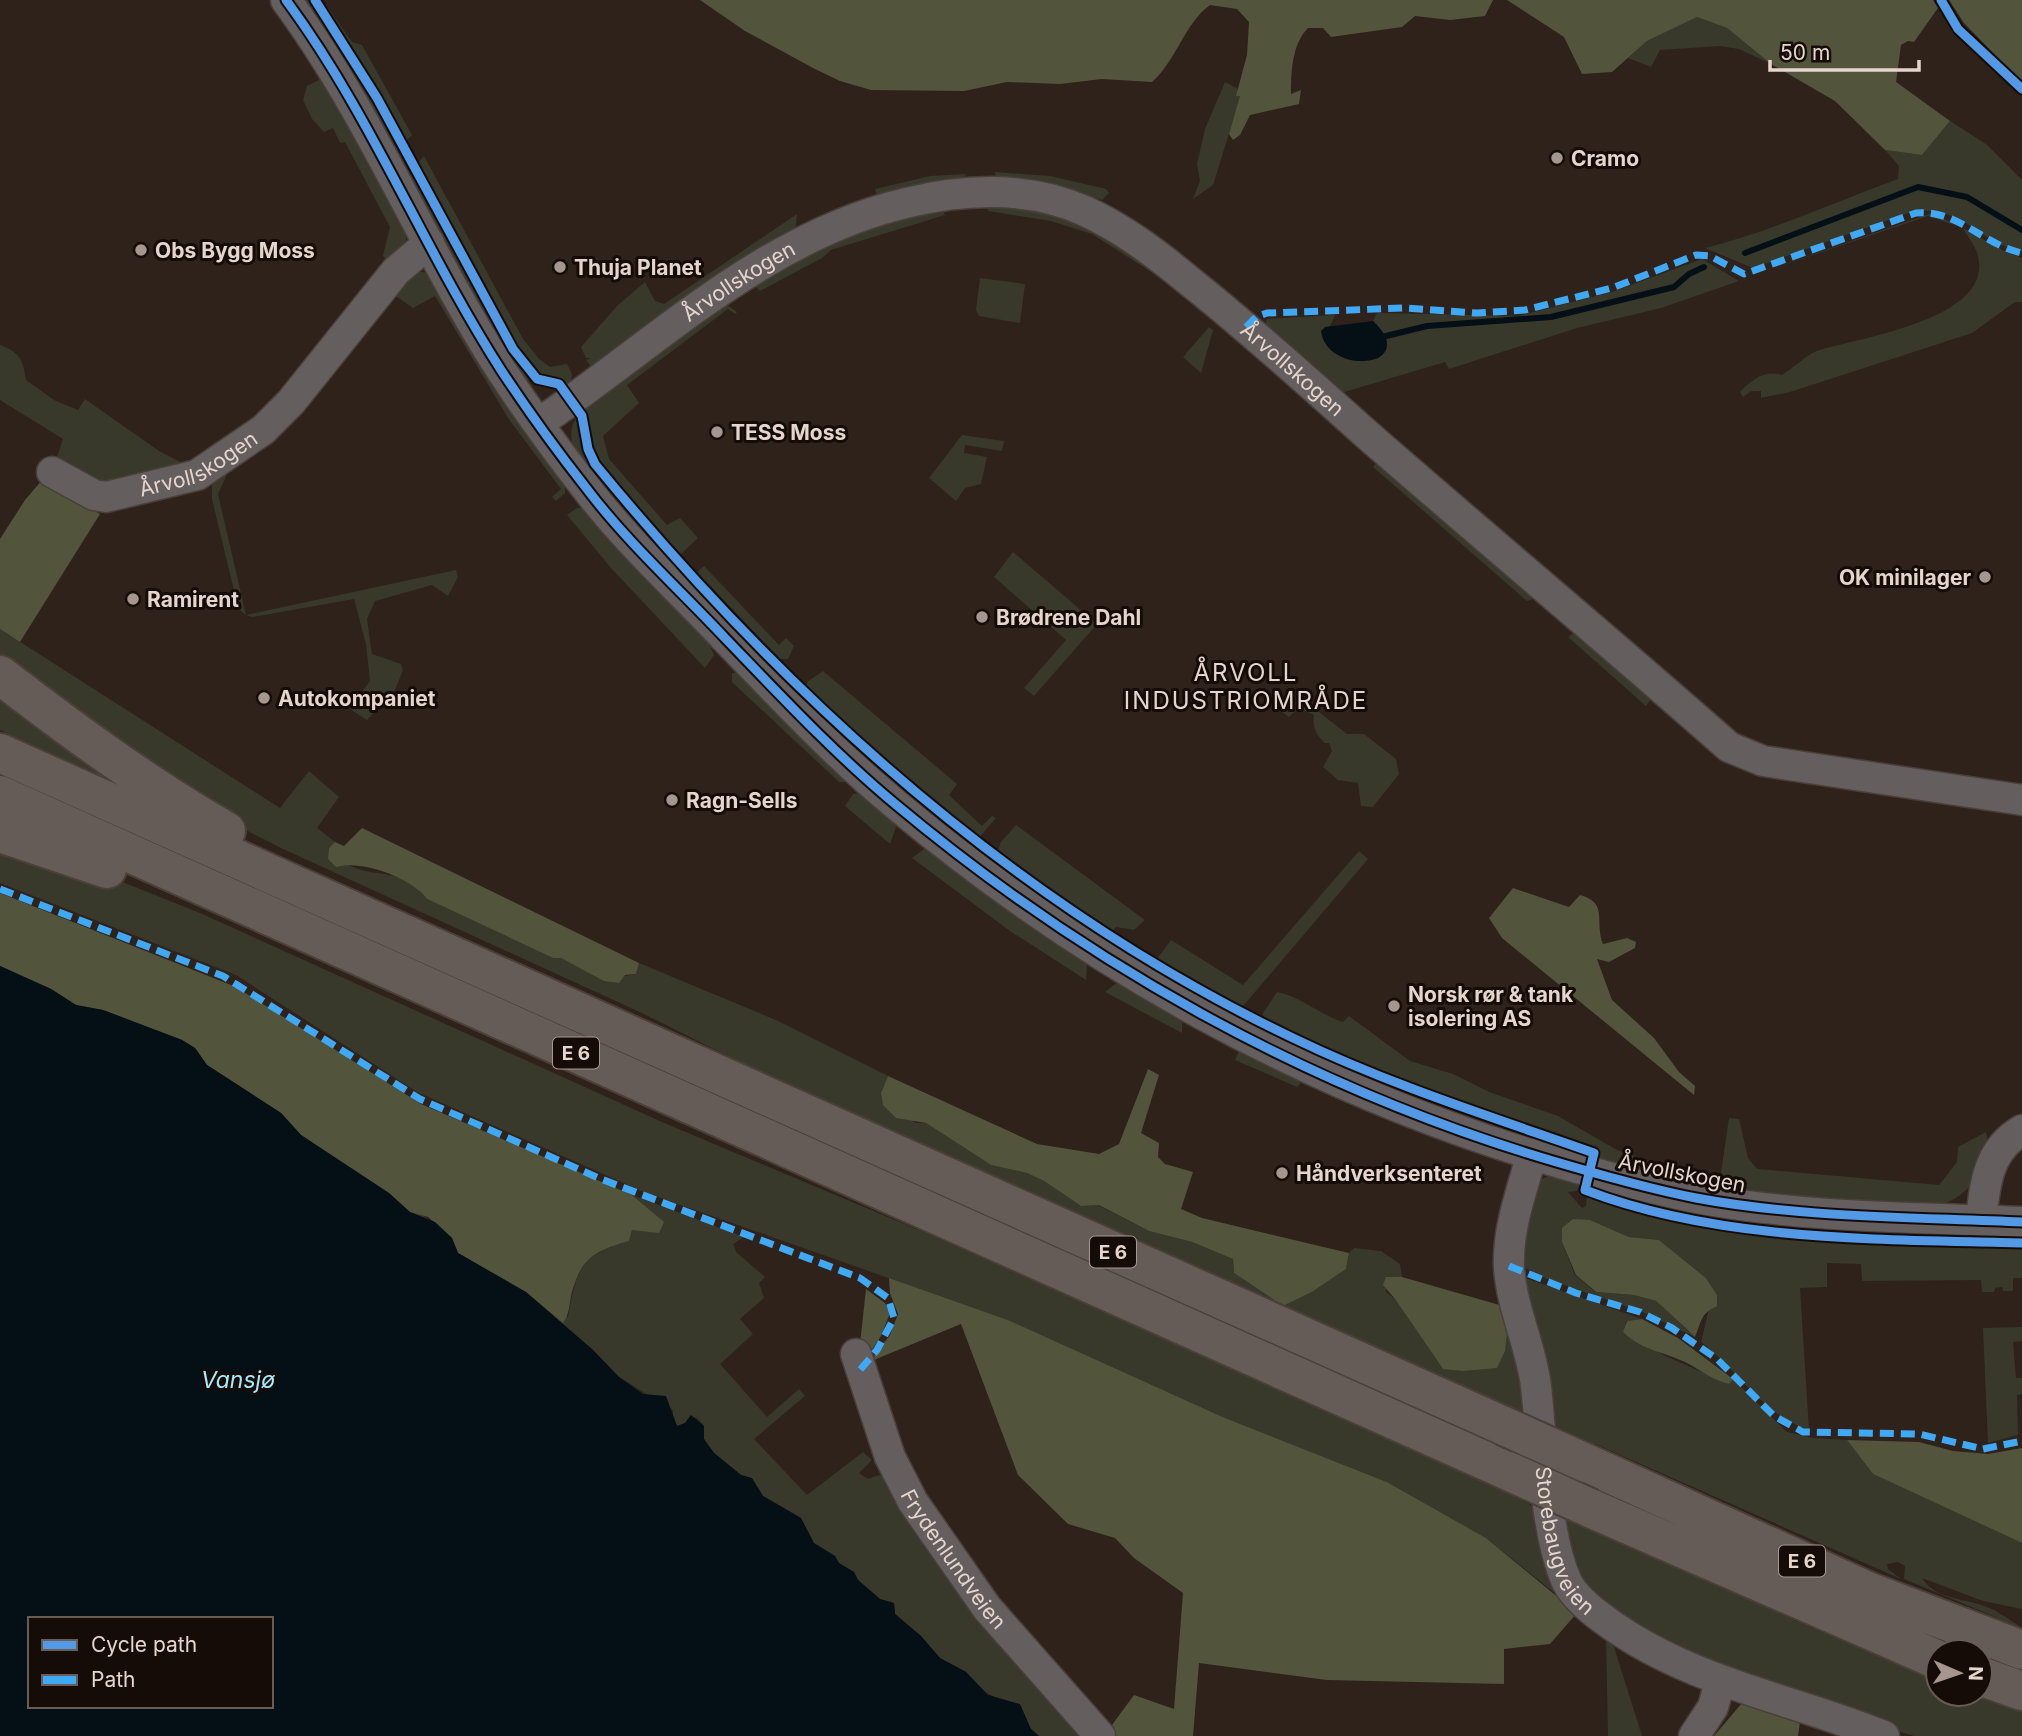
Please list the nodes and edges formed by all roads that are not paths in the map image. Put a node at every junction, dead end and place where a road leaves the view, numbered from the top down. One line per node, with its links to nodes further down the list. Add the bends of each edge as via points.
1 (286, 0): 2 (street, Årvollskogen, via 359,114)
2 (429, 243): 3 (street, Årvollskogen, via 500,369); 4 (street, Årvollskogen, via 396,271 291,402 263,430 197,475 106,497)
3 (539, 423): 8 (street, Årvollskogen, via 777,255 823,231 907,202 963,193 1023,194 1082,210 1133,236 1269,347 1729,747 1763,761); 13 (street, Årvollskogen, via 611,520 776,690 891,800 1029,908 1245,1037 1349,1087)
4 (52, 472)
5 (0, 675): 10 (highway, E 6, via 167,797 331,883)
6 (0, 753): 10 (highway, E 6)
7 (0, 795): 11 (highway, E 6)
8 (2022, 800)
9 (0, 833): 11 (highway, E 6, via 70,854 226,916)
10 (360, 914): 17 (highway, E 6, bridge, via 1870,1592)
11 (275, 918): 18 (highway, E 6, bridge)
12 (2022, 1130): 14 (street, via 1997,1150)
13 (1532, 1154): 14 (street, Årvollskogen, via 1696,1198 1801,1211); 20 (street, Storebaugveien, via 1513,1223 1509,1266 1535,1378 1553,1529 1566,1582 1593,1612 1620,1632)
14 (1981, 1220): 15 (street, Årvollskogen)
15 (2022, 1222)
16 (856, 1354): 22 (street, Frydenlundveien, via 890,1457 914,1502 987,1608)
17 (2022, 1650)
18 (1924, 1654)
19 (1994, 1681): 21 (highway)
20 (1720, 1682): 23 (street, via 1713,1707); 24 (street, Storebaugveien)
21 (2022, 1691)
22 (1100, 1736)
23 (1694, 1736)
24 (1884, 1736)

